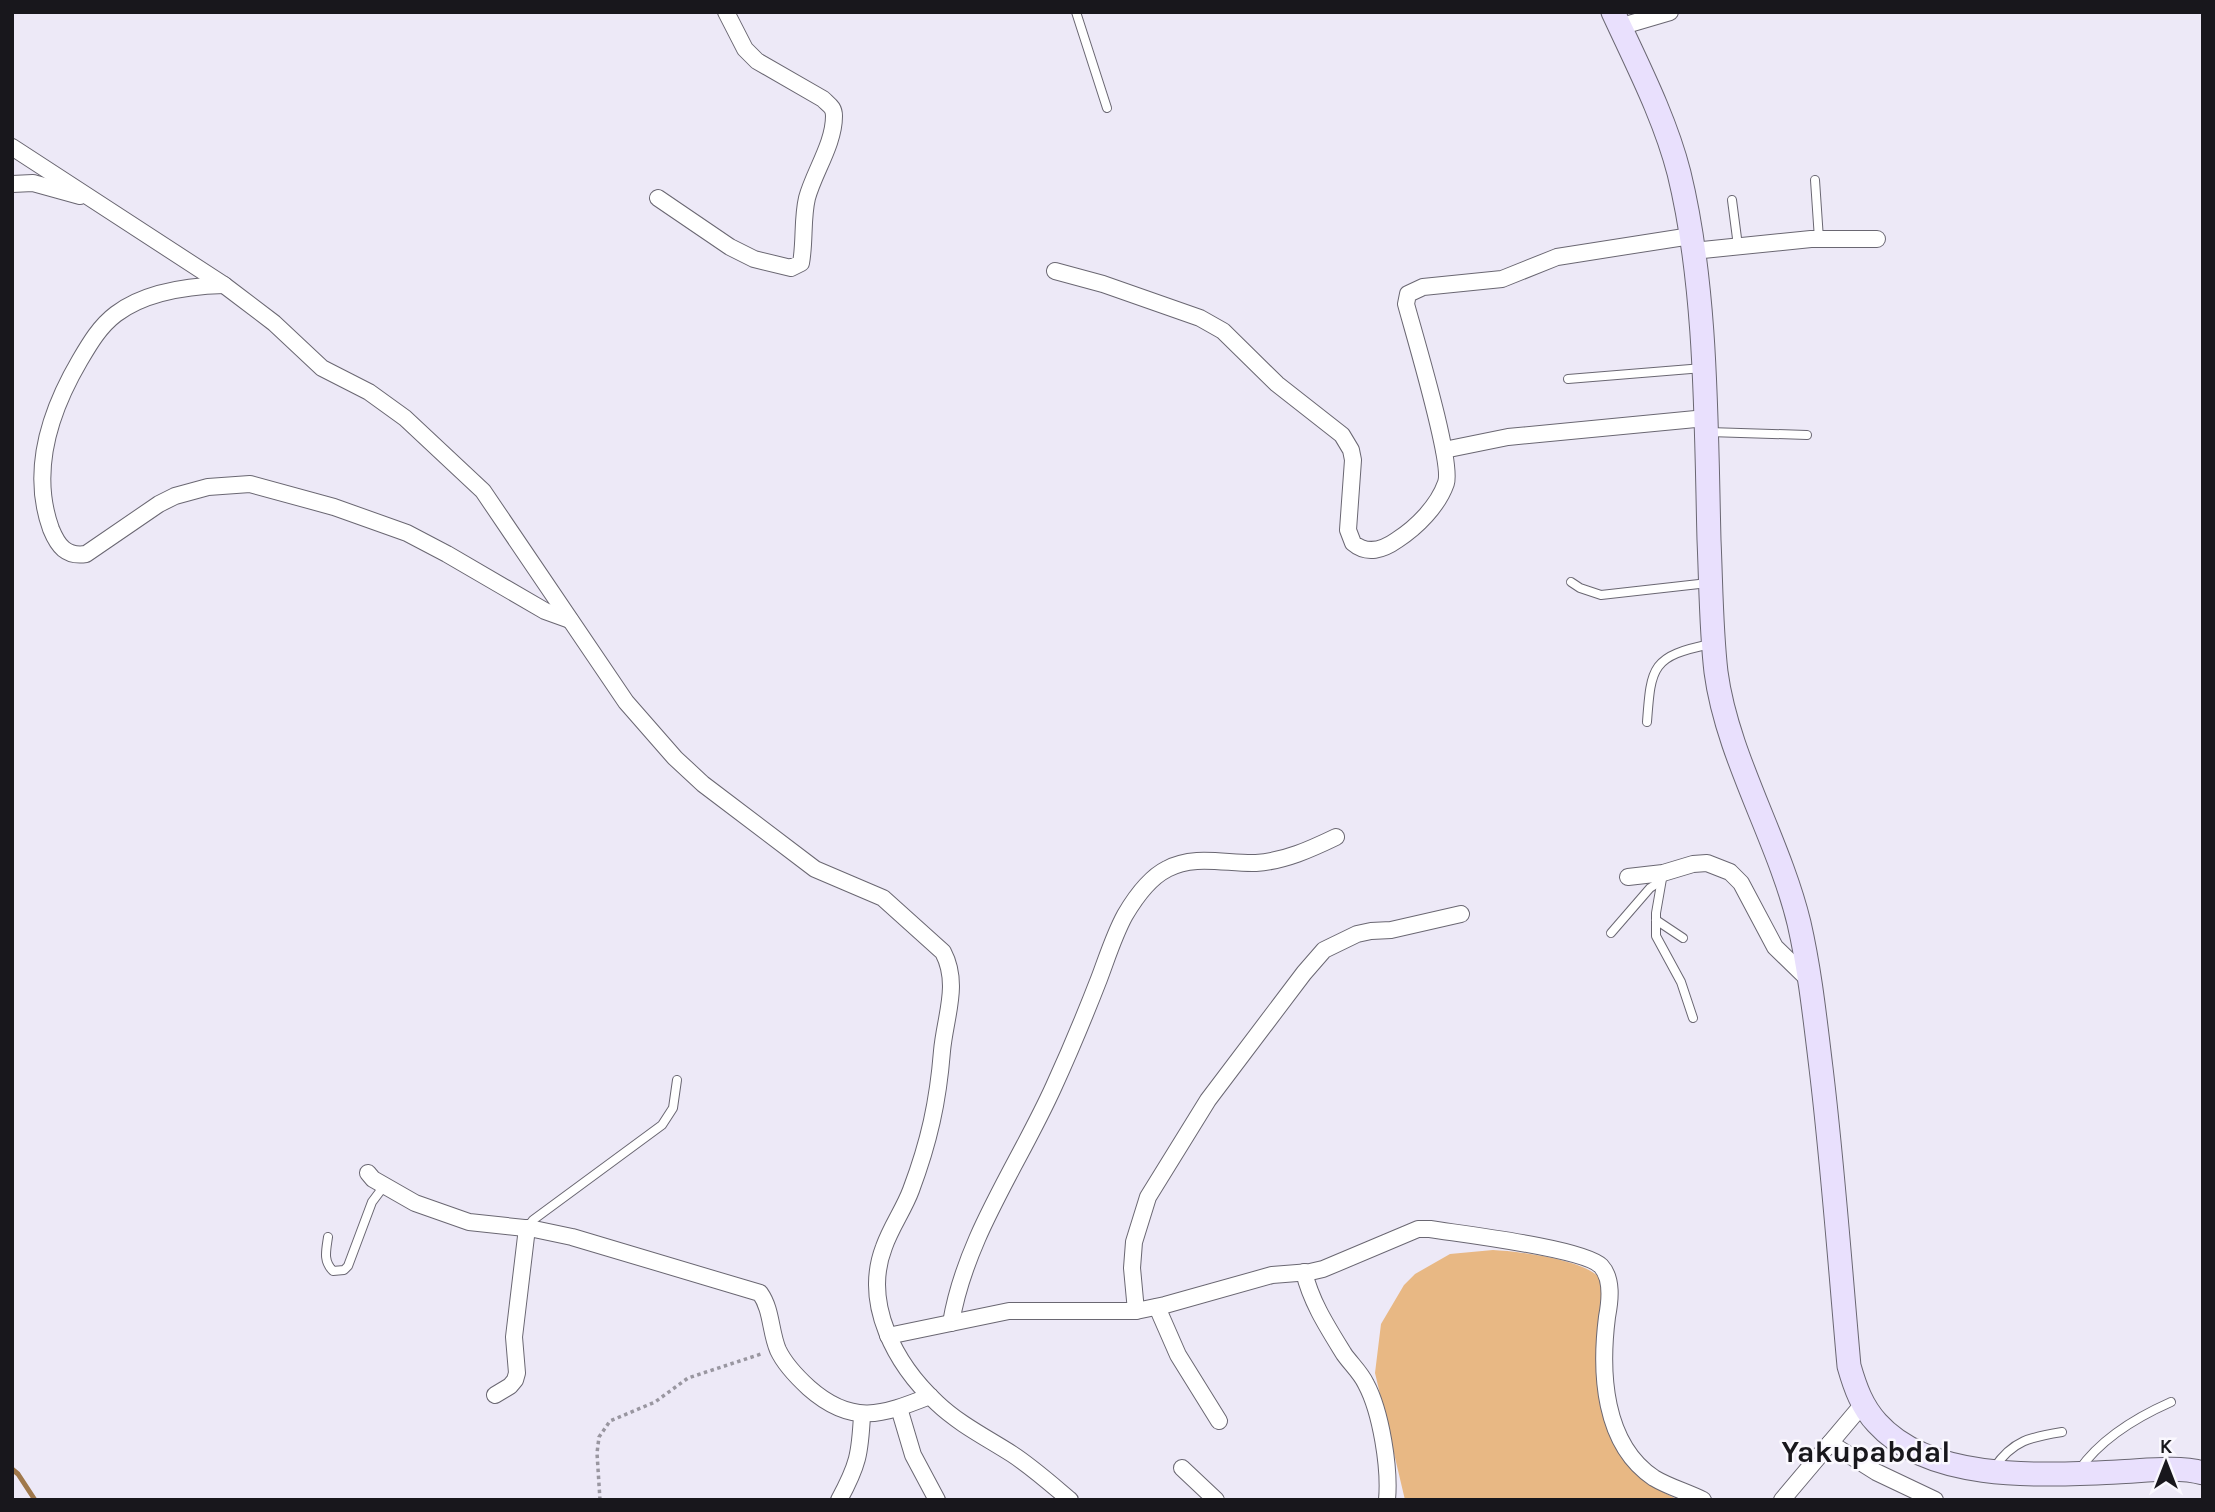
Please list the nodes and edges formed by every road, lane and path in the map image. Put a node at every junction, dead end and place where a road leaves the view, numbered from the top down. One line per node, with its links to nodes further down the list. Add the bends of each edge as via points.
1 (726, 12): 9 (street, via 745,49 757,61 823,99 834,113 804,211 801,263 791,268 754,259)
2 (1076, 12): 5 (lane)
3 (1670, 12): 4 (street)
4 (1616, 20): 14 (street, via 1670,142)
5 (1107, 108)
6 (12, 147): 10 (street)
7 (1815, 180): 12 (lane)
8 (12, 184): 10 (street, via 33,183)
9 (658, 198)
10 (92, 200): 17 (street)
11 (1732, 200): 15 (lane)
12 (1819, 239): 13 (street); 15 (street)
13 (1877, 239)
14 (1692, 244): 15 (street); 18 (street); 22 (street, via 1557,257 1502,279 1423,288 1408,294 1406,304)
15 (1738, 246)
16 (1055, 271): 22 (street, via 1214,325 1277,384 1342,435 1353,460 1348,530 1359,548 1387,547 1431,509 1447,481)
17 (224, 285): 25 (street, via 322,368 390,406 469,476 498,511); 25 (street, via 156,296 118,312 103,325 75,368 54,410 42,472 48,519 65,552 86,554 175,496 208,487 250,484 407,533 545,611)
18 (1703, 368): 19 (lane); 20 (street)
19 (1568, 379)
20 (1706, 425): 21 (lane); 22 (street, via 1521,436); 24 (street)
21 (1807, 435)
22 (1444, 450)
23 (1572, 582): 24 (lane, via 1601,595)
24 (1711, 583): 26 (street)
25 (570, 620): 46 (street, via 633,710 703,784 815,869 883,898 948,961 951,1000 935,1112 910,1191 880,1259 878,1299)
26 (1714, 644): 27 (lane, via 1685,650 1660,664 1650,682); 35 (street, via 1734,743 1797,918)
27 (1647, 722)
28 (1336, 837): 45 (street, via 1281,859 1206,861 1168,868 1138,895 1117,933 1054,1086 969,1257)
29 (1628, 877): 30 (street)
30 (1662, 877): 32 (lane); 33 (lane); 35 (street, via 1693,864 1707,863 1730,872 1741,883 1775,947)
31 (1461, 914): 44 (street, via 1357,934 1324,950 1311,965 1208,1100 1152,1189 1134,1242)
32 (1656, 920): 34 (lane); 36 (lane, via 1656,936 1681,982)
33 (1611, 933)
34 (1683, 938)
35 (1810, 981): 51 (street, via 1833,1169 1849,1366)
36 (1693, 1018)
37 (677, 1080): 40 (lane, via 673,1108 662,1125)
38 (368, 1173): 39 (street)
39 (384, 1186): 40 (street, via 415,1203 469,1222); 41 (lane, via 372,1202 344,1270 333,1271 325,1259)
40 (527, 1228): 47 (street, via 760,1293 770,1311); 48 (street, via 514,1337 517,1373 510,1386)
41 (328, 1237)
42 (1304, 1272): 43 (street, via 1272,1275); 66 (street, via 1319,1311 1370,1392 1386,1464); 67 (street, via 1323,1269 1418,1229 1523,1243 1590,1259 1601,1266 1610,1292 1604,1351 1606,1389 1622,1444 1653,1477)
43 (1157, 1307): 44 (street); 54 (street, via 1178,1355)
44 (1136, 1311): 45 (street, via 1009,1311)
45 (951, 1323): 46 (street)
46 (888, 1336): 49 (street)
47 (778, 1349): 53 (street, via 787,1365 817,1394 849,1413); 61 (path, via 688,1378 654,1402 610,1421 599,1437)
48 (495, 1395)
49 (930, 1396): 52 (street); 64 (street)
50 (2171, 1402): 59 (lane, via 2145,1413 2110,1439)
51 (1863, 1404): 56 (street); 58 (street, via 1877,1424 1924,1455)
52 (899, 1408): 53 (street); 63 (street, via 913,1455)
53 (862, 1415): 62 (street, via 860,1453)
54 (1219, 1422)
55 (2062, 1432): 58 (lane, via 2030,1438 2010,1448)
56 (1830, 1443): 68 (street); 69 (street, via 1876,1472)
57 (1182, 1468): 65 (street)
58 (1992, 1471): 59 (street)
59 (2077, 1473): 60 (street)
60 (2203, 1473)
61 (600, 1500)
62 (839, 1500)
63 (937, 1500)
64 (1070, 1500)
65 (1216, 1500)
66 (1387, 1500)
67 (1703, 1500)
68 (1782, 1500)
69 (1936, 1500)

